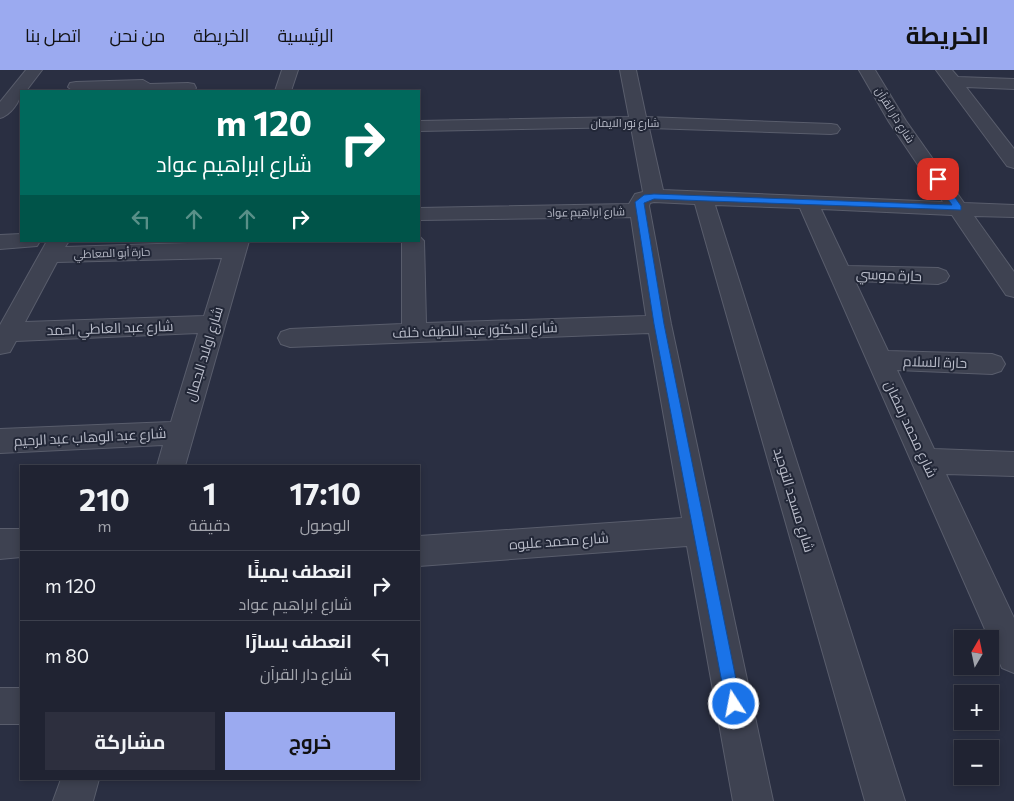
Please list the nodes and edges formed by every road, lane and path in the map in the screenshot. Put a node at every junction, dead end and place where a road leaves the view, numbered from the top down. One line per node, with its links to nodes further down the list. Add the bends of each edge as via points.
1 (290, 70): 10 (street)
2 (628, 70): 13 (street)
3 (867, 70): 20 (street, شارع دار القرآن, via 898,122)
4 (30, 74): 6 (street); 12 (street)
5 (949, 76): 11 (street, via 995,83); 16 (street)
6 (9, 80)
7 (144, 84): 8 (street); 9 (street)
8 (76, 87)
9 (188, 88)
10 (283, 90)
11 (1011, 91)
12 (0, 113)
13 (638, 122): 14 (street, شارع نور الايمان); 15 (street, شارع نور الايمان); 18 (street)
14 (420, 126)
15 (831, 129)
16 (1014, 162)
17 (702, 198): 18 (street, شارع ابراهيم عواد); 19 (street, شارع ابراهيم عواد); 54 (street, شارع مسجد التوحيد)
18 (647, 201): 22 (street, شارع ابراهيم عواد, via 630,211); 32 (street)
19 (808, 201): 20 (street, شارع ابراهيم عواد); 28 (street, شارع محمد رمضان)
20 (958, 208): 21 (street, شارع ابراهيم عواد); 30 (street, شارع دار القرآن)
21 (1014, 211)
22 (420, 214)
23 (20, 241): 24 (street)
24 (0, 242)
25 (413, 242): 34 (street)
26 (236, 245): 27 (street, حارة أبو المعاطي); 31 (street, شارع اولاد الجمال)
27 (54, 248): 33 (street)
28 (840, 273): 29 (street, حارة موسي); 36 (street, شارع محمد رمضان)
29 (938, 276)
30 (1014, 289)
31 (213, 324): 33 (street, شارع عبد العاطي احمد); 38 (street, شارع اولاد الجمال)
32 (659, 324): 34 (street, شارع الدكتور عبد اللطيف خلف); 43 (street)
33 (6, 330)
34 (414, 332): 35 (street, شارع الدكتور عبد اللطيف خلف)
35 (290, 338)
36 (879, 360): 37 (street, حارة السلام); 40 (street, شارع محمد رمضان)
37 (992, 364)
38 (180, 433): 39 (street, شارع عبد الوهاب عبد الرحيم); 42 (street, شارع اولاد الجمال)
39 (0, 441)
40 (925, 461): 41 (street); 47 (street, شارع محمد رمضان)
41 (1014, 464)
42 (171, 465)
43 (700, 531): 46 (street, شارع محمد عليوه); 53 (street)
44 (20, 543): 45 (street)
45 (0, 544)
46 (420, 551)
47 (1003, 611): 48 (street, شارع محمد رمضان)
48 (1014, 656)
49 (0, 706): 50 (street)
50 (20, 706)
51 (80, 780): 52 (street)
52 (73, 801)
53 (752, 801)
54 (885, 801)

